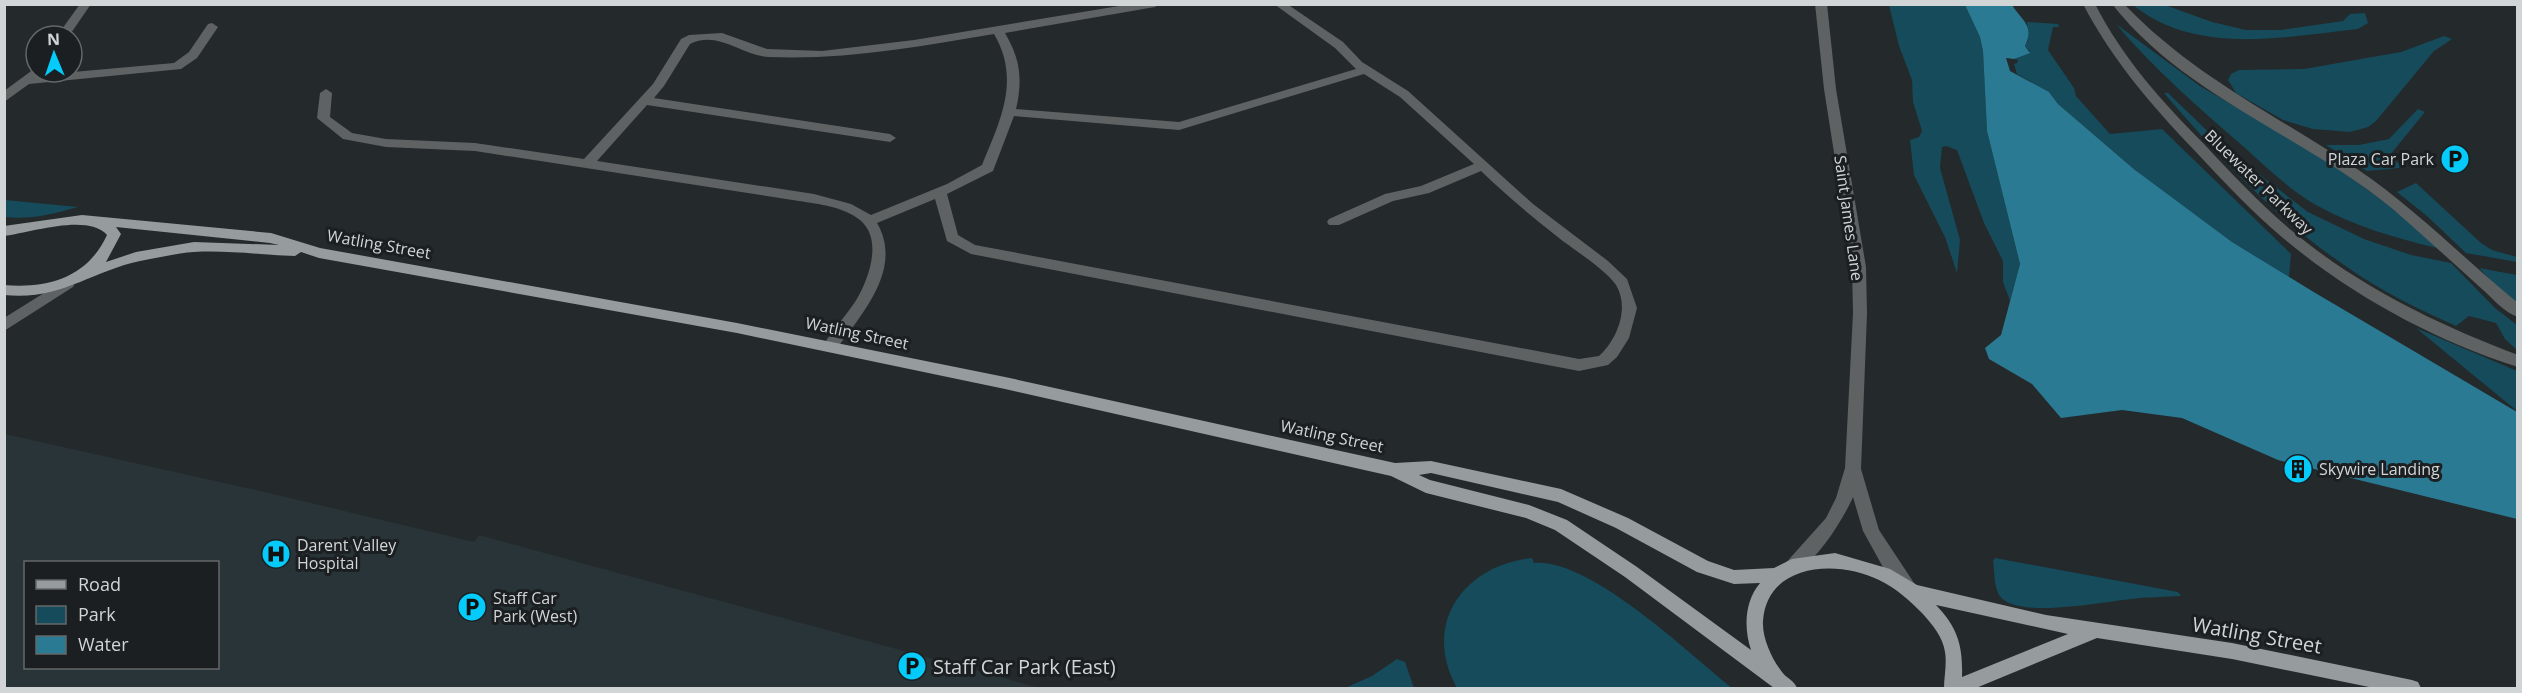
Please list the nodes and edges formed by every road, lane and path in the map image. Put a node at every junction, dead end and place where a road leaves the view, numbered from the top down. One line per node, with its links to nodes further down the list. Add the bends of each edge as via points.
1 (86, 4): 7 (street)
2 (1155, 4): 9 (street)
3 (1279, 4): 10 (street, via 1339,45)
4 (1821, 4): 32 (street, Saint James Lane, via 1859,267)
5 (2089, 4): 31 (street, Bluewater Parkway, via 2099,25 2159,103 2286,234 2391,305)
6 (2117, 4): 28 (street, via 2154,43 2198,77 2383,194)
7 (72, 24)
8 (212, 27): 11 (street, via 185,62 170,67)
9 (998, 31): 15 (street, via 822,54 773,54 722,37 693,38 685,42); 16 (street, via 1012,63)
10 (1366, 70): 16 (street, via 1179,126); 19 (street, via 1412,101)
11 (84, 73)
12 (24, 82): 14 (street)
13 (326, 93): 18 (street, via 323,118 348,136 386,143 475,147)
14 (4, 98)
15 (645, 101): 17 (street); 18 (street)
16 (1008, 112): 20 (street, via 988,168)
17 (890, 138)
18 (586, 164): 22 (street, via 799,195 853,210)
19 (1484, 165): 20 (street, via 1622,283 1629,301 1629,316 1622,338 1598,364 1579,365 971,249 952,238); 23 (street, via 1424,190 1390,197)
20 (940, 192): 22 (street)
21 (82, 220): 24 (main road, Watling Street); 25 (main road, Watling Street, via 263,237); 26 (main road, via 105,224 114,234 104,254)
22 (869, 221): 30 (street, via 879,246 876,277)
23 (1334, 222)
24 (4, 231)
25 (307, 251): 26 (main road, Watling Street, via 194,247 136,257); 30 (main road, Watling Street)
26 (74, 280): 27 (main road, Watling Street, via 35,292); 29 (street)
27 (4, 290)
28 (2517, 312)
29 (4, 326)
30 (830, 347): 33 (main road, Watling Street)
31 (2517, 361)
32 (1853, 468): 34 (street, Saint James Lane, via 1849,492 1834,523); 35 (street, Saint James Lane, via 1870,531)
33 (1395, 470): 34 (main road, Watling Street, via 1431,467 1529,488 1584,505 1703,567 1734,577); 37 (main road, Watling Street, via 1426,486 1529,512 1561,525)
34 (1785, 571): 35 (main road, Watling Street, via 1835,560 1851,562 1884,574); 37 (main road, via 1761,594 1754,622 1759,648)
35 (1911, 590): 36 (main road, Watling Street); 38 (main road, via 1941,623 1954,651)
36 (2093, 632): 38 (main road); 39 (main road, Watling Street, via 2232,651)
37 (1782, 684)
38 (1955, 688)
39 (2412, 688)

